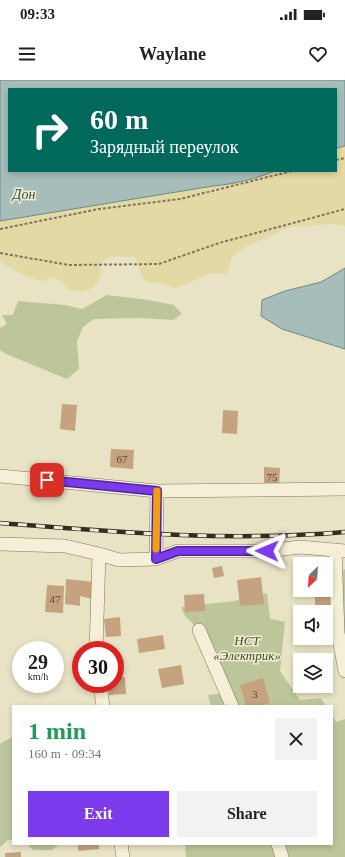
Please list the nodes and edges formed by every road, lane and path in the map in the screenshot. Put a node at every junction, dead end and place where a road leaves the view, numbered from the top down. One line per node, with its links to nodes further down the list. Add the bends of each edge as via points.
1 (288, 172): 3 (path, via 180,199 99,209)
2 (345, 209): 4 (path, via 219,243 158,264 69,265)
3 (0, 229)
4 (0, 253)
5 (0, 476): 7 (street)
6 (345, 489): 7 (street)
7 (157, 491): 11 (street)
8 (0, 544): 10 (street, via 65,546)
9 (340, 551): 11 (street, via 300,547 267,551 178,551); 14 (street, via 338,633)
10 (99, 554): 11 (street, via 119,560); 13 (street)
11 (156, 559)
12 (199, 630): 17 (street)
13 (96, 641)
14 (345, 671)
15 (101, 693): 16 (street)
16 (103, 705)
17 (232, 705)
18 (121, 845): 20 (street)
19 (278, 845): 21 (street)
20 (123, 857)
21 (282, 857)

